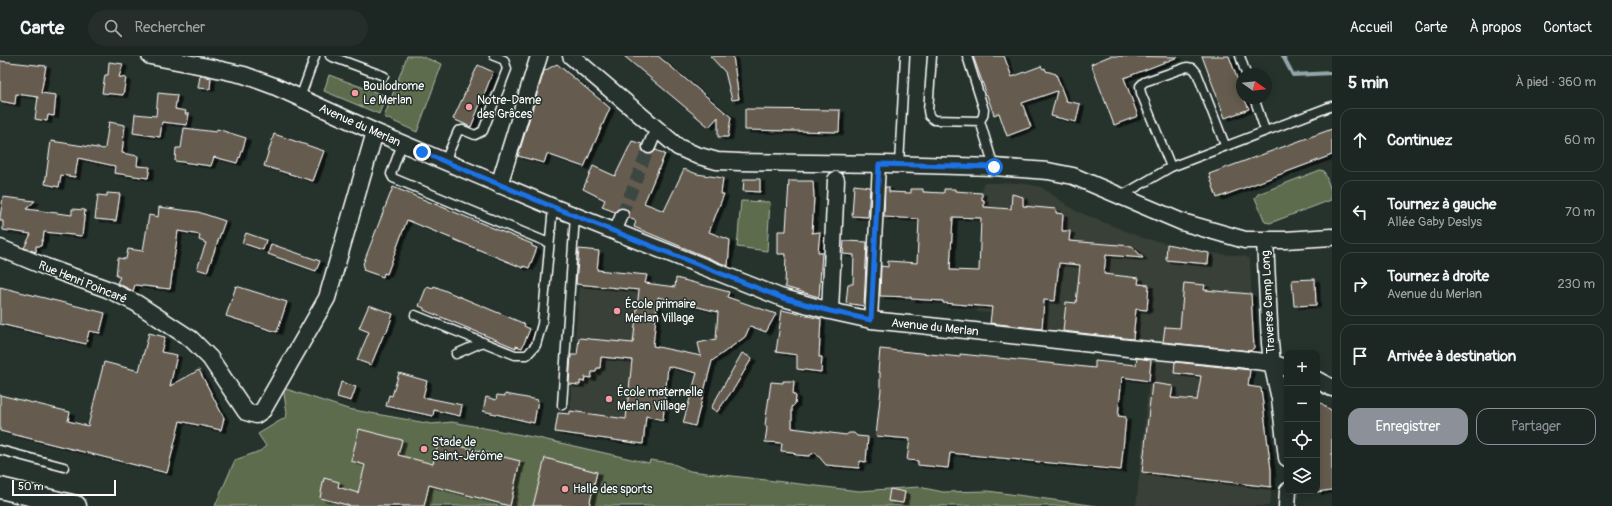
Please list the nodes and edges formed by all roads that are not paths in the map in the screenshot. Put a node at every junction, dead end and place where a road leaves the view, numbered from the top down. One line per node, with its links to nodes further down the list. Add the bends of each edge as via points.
1 (315, 56): 13 (lane)
2 (330, 56): 12 (lane)
3 (494, 56): 23 (lane, via 504,60 507,70 482,131 475,135 463,130 458,131)
4 (540, 56): 29 (street)
5 (571, 56): 17 (street)
6 (904, 56): 25 (lane)
7 (932, 56): 16 (lane, via 929,116 934,120)
8 (967, 56): 16 (lane, via 984,110)
9 (1240, 56): 11 (lane)
10 (159, 57): 13 (street, Avenue du Merlan, via 244,75)
11 (1244, 68)
12 (384, 76)
13 (300, 98): 19 (street, Avenue du Merlan)
14 (1256, 104): 18 (lane)
15 (1332, 106): 18 (lane)
16 (980, 121): 27 (lane)
17 (657, 128): 22 (street); 24 (street, via 678,146 717,161)
18 (1265, 130): 21 (lane)
19 (375, 132): 20 (street, Avenue du Merlan); 38 (street, Rue Henri Poincaré, via 327,298 263,410 256,414 246,412 210,358 191,339 136,303 107,289)
20 (402, 144): 23 (street, Avenue du Merlan); 37 (lane, via 391,174 393,178)
21 (1225, 145): 26 (lane); 26 (lane, via 1193,68 1187,67 1144,82 1140,86 1141,93)
22 (649, 147)
23 (445, 161): 29 (street, Avenue du Merlan)
24 (879, 164): 25 (street); 41 (street)
25 (899, 164): 27 (street)
26 (1170, 166): 30 (lane)
27 (994, 167): 30 (street, via 1048,171 1073,176)
28 (836, 180): 39 (street)
29 (499, 185): 31 (street, Avenue du Merlan)
30 (1121, 196): 36 (street, via 1189,224 1245,240)
31 (553, 207): 33 (street, Avenue du Merlan); 37 (lane)
32 (622, 215): 34 (street)
33 (575, 216): 34 (street, Avenue du Merlan); 48 (lane)
34 (615, 232): 39 (street, Avenue du Merlan, via 697,262 780,297)
35 (1332, 237): 36 (street)
36 (1265, 241): 44 (street, Traverse Camp Long)
37 (549, 243): 42 (lane, via 542,324 536,346 527,355 515,355)
38 (0, 248)
39 (830, 311): 41 (street, Avenue du Merlan)
40 (415, 314): 42 (lane)
41 (871, 320): 44 (street, Avenue du Merlan)
42 (483, 342): 43 (lane)
43 (456, 354)
44 (1272, 363): 45 (street, Avenue du Merlan); 49 (street, Traverse Camp Long, via 1280,394)
45 (1284, 367)
46 (1320, 382): 47 (street)
47 (1332, 388)
48 (562, 405)
49 (1284, 431)
50 (0, 450): 51 (lane)
51 (64, 466)
52 (0, 488): 54 (street)
53 (1288, 494): 55 (street)
54 (76, 506)
55 (1287, 506)

